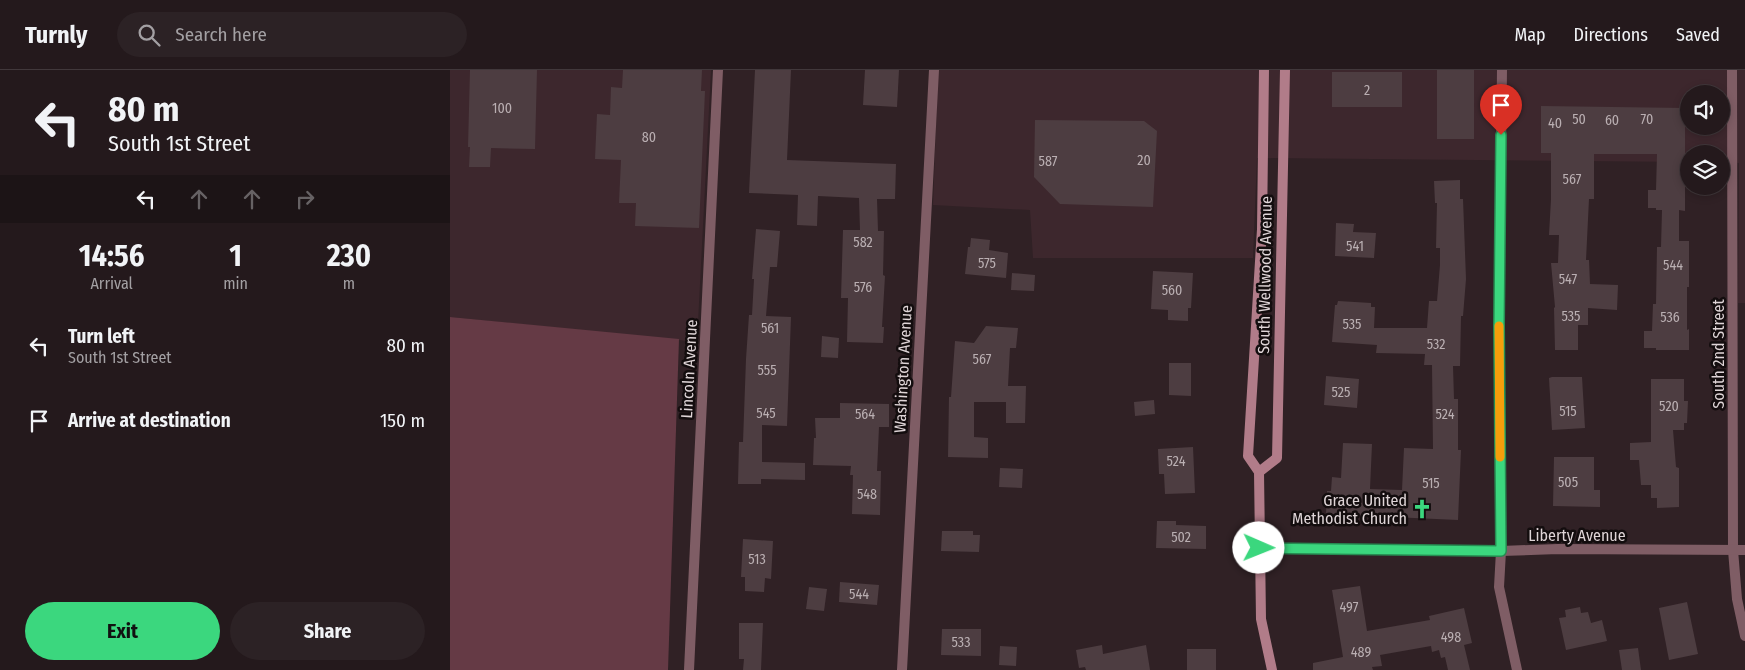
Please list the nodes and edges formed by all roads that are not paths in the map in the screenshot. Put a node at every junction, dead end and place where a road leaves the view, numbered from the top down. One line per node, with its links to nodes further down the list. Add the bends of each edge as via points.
1 (718, 70): 13 (street, Lincoln Avenue)
2 (934, 70): 14 (street, Washington Avenue)
3 (1264, 70): 7 (main road, South Wellwood Avenue, via 1262,229 1248,456)
4 (1286, 70): 7 (main road, South Wellwood Avenue, via 1277,458)
5 (1502, 70): 11 (street)
6 (1732, 70): 9 (street, South 2nd Street)
7 (1259, 472): 8 (main road, South Wellwood Avenue)
8 (1259, 548): 11 (street, Liberty Avenue); 15 (main road, South Wellwood Avenue, via 1261,619)
9 (1732, 550): 10 (street, Liberty Avenue); 11 (street, Liberty Avenue); 12 (street, South 2nd Street)
10 (1745, 550)
11 (1501, 551): 16 (street, via 1499,587)
12 (1745, 636)
13 (689, 670)
14 (902, 670)
15 (1272, 670)
16 (1517, 670)

